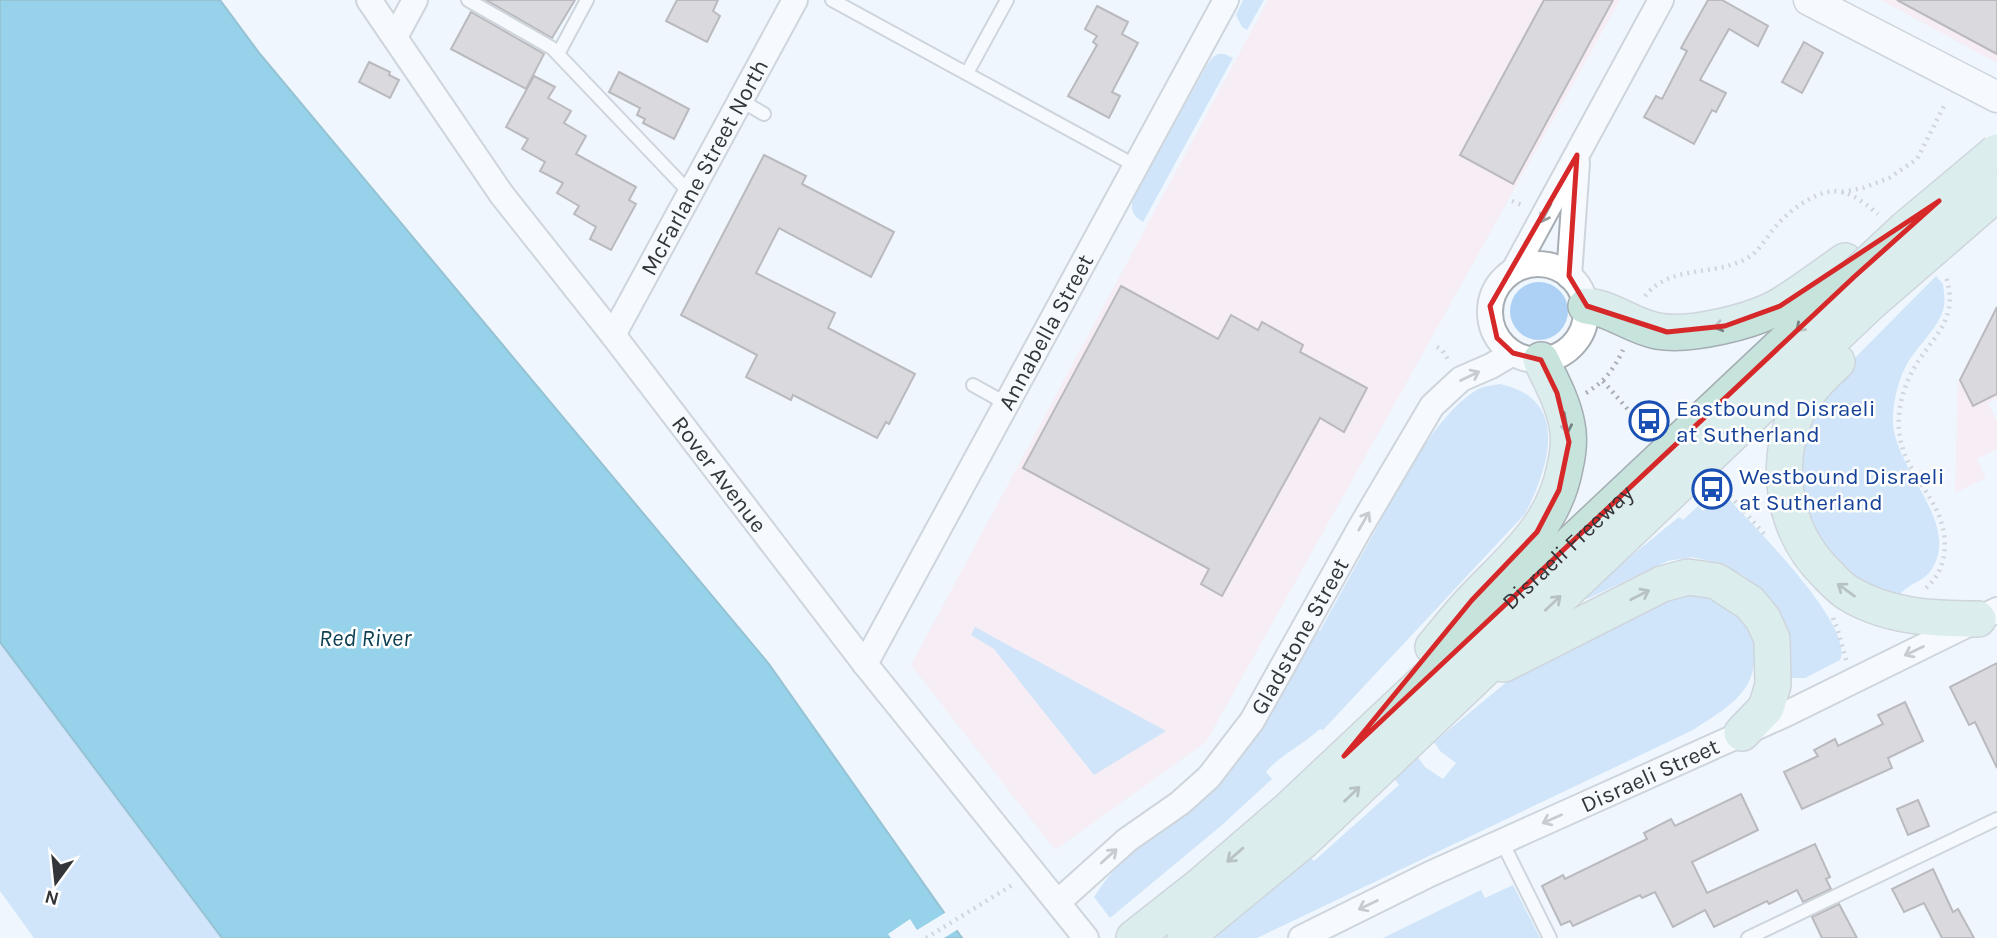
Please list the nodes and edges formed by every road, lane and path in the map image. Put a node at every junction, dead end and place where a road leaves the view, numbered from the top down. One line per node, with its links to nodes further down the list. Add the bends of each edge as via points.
1 (369, 0): 11 (street, Rover Avenue)
2 (415, 0): 11 (street)
3 (468, 0): 12 (lane)
4 (587, 0): 12 (lane)
5 (795, 0): 15 (street, McFarlane Street North)
6 (832, 0): 13 (lane)
7 (1007, 0): 13 (lane)
8 (1226, 0): 20 (street, Annabella Street)
9 (1661, 0): 19 (street)
10 (1809, 0): 14 (street)
11 (395, 37): 29 (street, Rover Avenue, via 502,195)
12 (558, 54): 23 (lane)
13 (967, 74): 20 (lane)
14 (1997, 97)
15 (740, 100): 17 (lane); 23 (street, McFarlane Street North)
16 (1946, 102): 21 (path, via 1917,159 1889,178)
17 (764, 114)
18 (1997, 152): 24 (main road, Disraeli Freeway, bridge)
19 (1577, 155): 25 (street, one-way to 25); 26 (street)
20 (1136, 166): 35 (street, Annabella Street)
21 (1841, 192)
22 (1997, 193): 24 (main road, Disraeli Freeway, bridge)
23 (690, 194): 29 (street, McFarlane Street North)
24 (1947, 215): 27 (main road, Disraeli Freeway, bridge); 27 (main road, bridge)
25 (1514, 271): 26 (street, via 1548,265); 31 (street, via 1498,285 1490,306 1492,328 1504,346)
26 (1569, 275): 28 (street)
27 (1862, 291): 28 (main road, one-way to 28, via 1780,306 1725,326 1679,332 1633,324 1611,311); 37 (main road, one-way to 27, via 1914,617 1847,593 1815,563 1794,526 1785,470 1789,435); 39 (main road, Disraeli Freeway, one-way to 27); 41 (main road, Disraeli Freeway, one-way to 41)
28 (1586, 306): 31 (street, Gladstone Street, via 1578,338 1562,354)
29 (613, 335): 38 (street, Rover Avenue)
30 (1625, 345): 32 (path)
31 (1527, 357): 41 (main road, one-way to 41, via 1557,393 1568,427 1566,466 1554,504 1532,538 1472,600); 45 (street, Gladstone Street, one-way to 31, via 1127,840 1209,777 1252,721 1432,406 1461,379)
32 (1603, 381): 34 (path); 36 (path, via 1637,420)
33 (973, 385): 35 (lane)
34 (1583, 394)
35 (1007, 404): 38 (street, Annabella Street)
36 (1649, 421)
37 (1987, 615): 40 (street, Disraeli Street, one-way to 40)
38 (865, 664): 45 (street, Rover Avenue)
39 (1470, 681): 40 (main road, one-way to 40, via 1662,584 1688,577 1716,581 1750,603 1772,639 1773,685 1766,708); 49 (main road, Disraeli Freeway, one-way to 39, via 1303,841)
40 (1742, 733): 43 (street, Disraeli Street, one-way to 43)
41 (1344, 756): 48 (main road, Disraeli Freeway, one-way to 48, via 1200,886)
42 (1997, 819): 52 (lane)
43 (1502, 842): 50 (street, Disraeli Street, one-way to 50); 51 (lane)
44 (1008, 888): 46 (path)
45 (1058, 902): 47 (street, Rover Avenue)
46 (926, 938)
47 (1086, 938)
48 (1133, 938)
49 (1185, 938)
50 (1301, 938)
51 (1550, 938)
52 (1748, 938)

